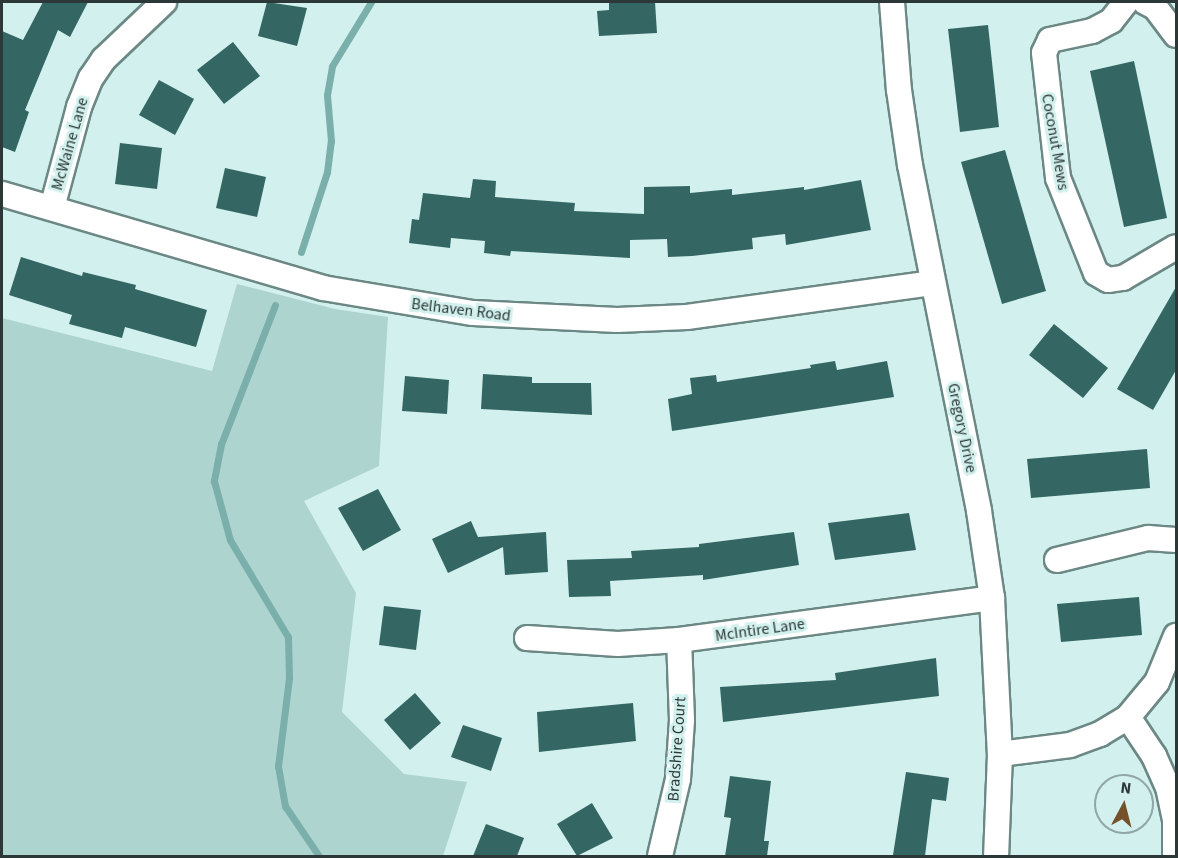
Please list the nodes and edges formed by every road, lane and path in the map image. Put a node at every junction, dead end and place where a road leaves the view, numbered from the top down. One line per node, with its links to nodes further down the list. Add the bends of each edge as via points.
1 (164, 2): 7 (street, McWaine Lane, via 104,59 91,78 79,107)
2 (892, 2): 9 (street, Gregory Drive, via 899,90)
3 (1126, 2): 8 (street, Coconut Mews, via 1111,21 1092,32 1050,40 1044,53 1058,178 1096,273 1108,280 1123,278)
4 (1145, 2): 5 (street, via 1155,7)
5 (1176, 35)
6 (2, 194): 7 (street, Belhaven Road)
7 (52, 208): 9 (street, Belhaven Road, via 322,288 496,315 617,320 687,317)
8 (1176, 247)
9 (932, 283): 12 (street, Gregory Drive, via 979,511)
10 (1176, 540): 11 (street, via 1148,538)
11 (1057, 560)
12 (992, 598): 15 (street, McIntire Lane); 17 (street, Gregory Drive)
13 (1176, 636): 16 (street, via 1157,682)
14 (527, 638): 15 (street, McIntire Lane, via 618,644)
15 (679, 640): 18 (street, Bradshire Court, via 682,720 678,779)
16 (1128, 717): 17 (street, via 1100,734 1070,745); 20 (street, via 1154,756 1168,787 1175,820)
17 (1000, 754): 19 (street, Gregory Drive)
18 (660, 856)
19 (996, 856)
20 (1176, 856)

